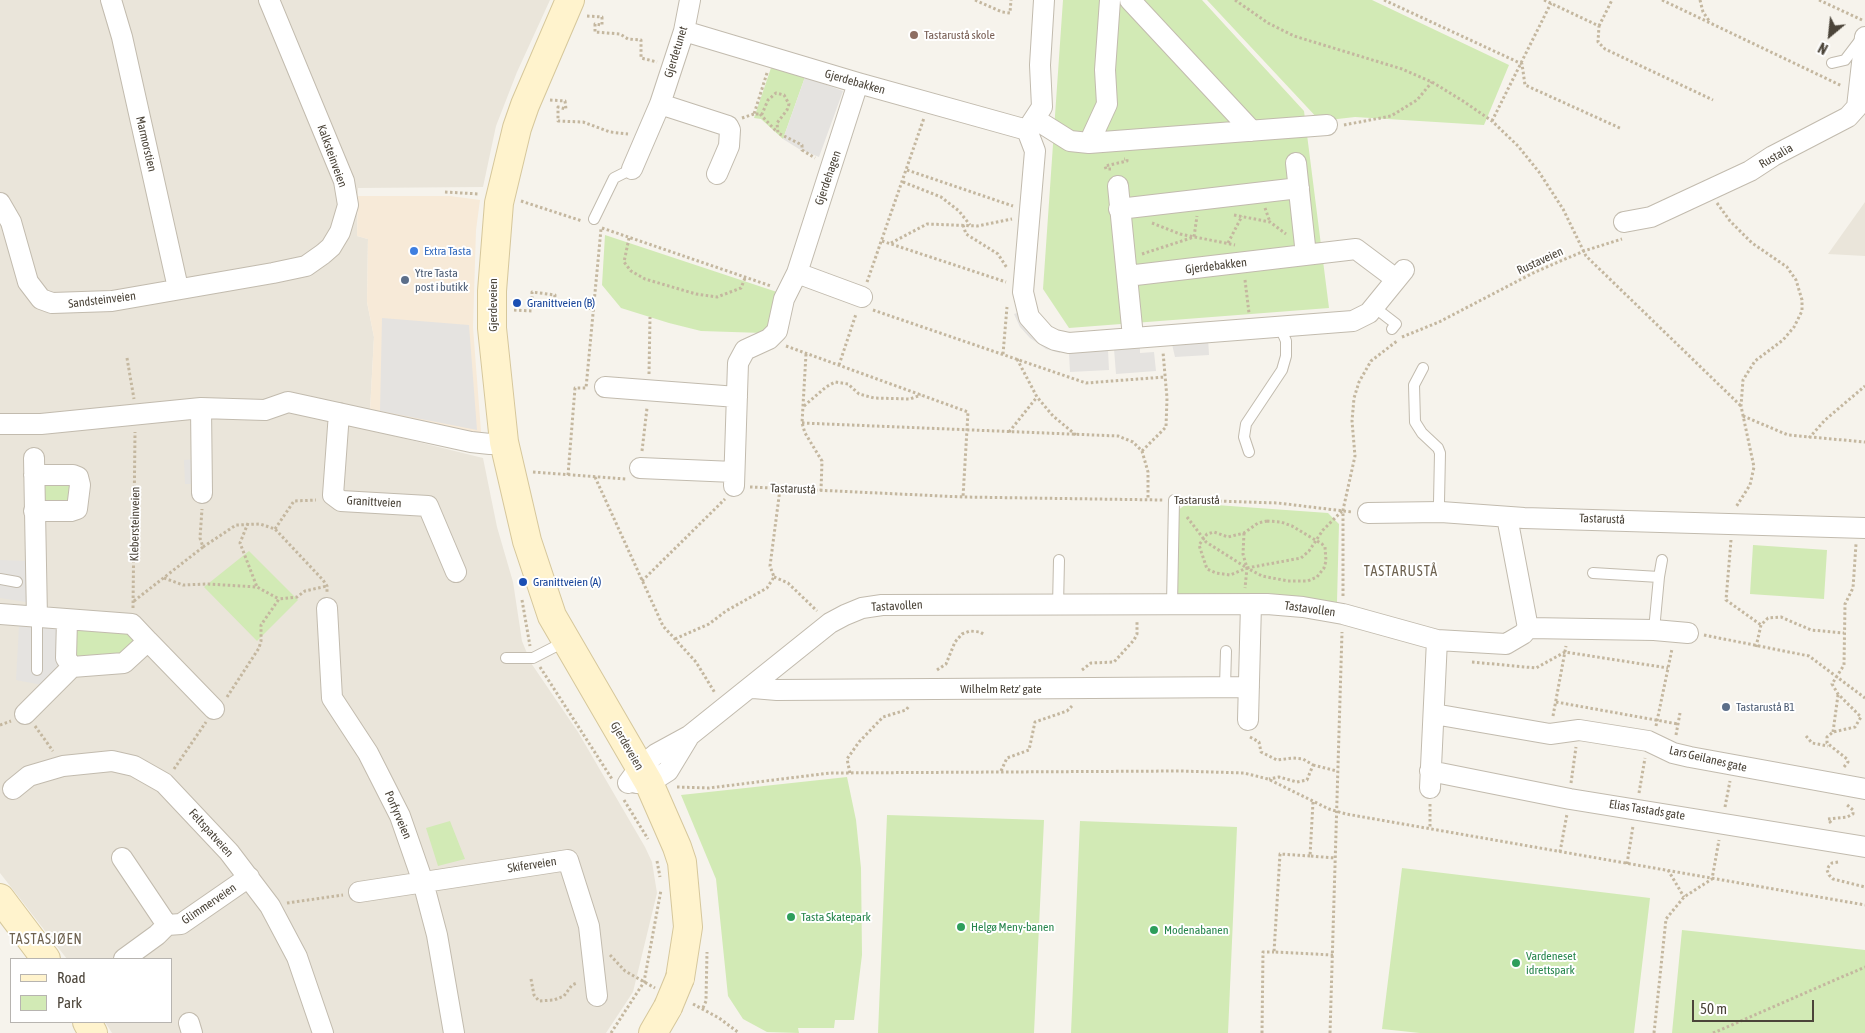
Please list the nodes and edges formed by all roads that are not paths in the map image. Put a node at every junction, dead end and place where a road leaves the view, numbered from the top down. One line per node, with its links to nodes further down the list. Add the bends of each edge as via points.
1 (111, 0): 29 (street, Marmorstien)
2 (269, 0): 29 (street, Kalksteinveien, via 344,181 348,205 340,232 332,247 306,266)
3 (690, 0): 8 (street, Gjerdetunet)
4 (1044, 0): 13 (street, via 1040,65 1042,107)
5 (1110, 0): 16 (street, via 1105,70 1107,104)
6 (1130, 0): 15 (street)
7 (580, 8): 41 (main road, Gjerdeveien, via 525,105 499,203 492,328)
8 (684, 32): 11 (street, Gjerdebakken); 12 (street, Gjerdetunet)
9 (1865, 36): 10 (lane, via 1845,60); 25 (street, Rustalia, via 1857,107 1848,117 1750,171)
10 (1832, 63)
11 (858, 83): 13 (street, Gjerdebakken); 28 (street, Gjerdehagen)
12 (660, 104): 18 (street, Gjerdetunet); 19 (street, via 728,126 729,146)
13 (1031, 124): 16 (street, Gjerdebakken, via 1070,140); 34 (street, Gjerdebakken, via 1035,151 1023,292 1029,317 1045,335 1062,342)
14 (1327, 126): 15 (street, Gjerdebakken)
15 (1252, 131): 16 (street, Gjerdebakken)
16 (1090, 143)
17 (1296, 163): 21 (street)
18 (632, 169): 24 (lane, via 614,178)
19 (717, 174)
20 (1117, 177): 23 (street)
21 (1299, 188): 23 (street); 26 (street)
22 (0, 203): 29 (street, Sandsteinveien, via 11,222 28,282 34,292 46,301 60,305 112,301)
23 (1119, 209): 27 (street)
24 (594, 221)
25 (1626, 230)
26 (1306, 250): 27 (street, Gjerdebakken, via 1272,259); 31 (street, Gjerdebakken, via 1359,250 1373,264 1400,274)
27 (1126, 267): 34 (street)
28 (792, 281): 30 (street); 37 (street, Gjerdehagen, via 777,331 769,339 745,350 738,363)
29 (178, 288)
30 (860, 301)
31 (1374, 307): 32 (street, Gjerdebakken, via 1353,320); 33 (lane, via 1396,324)
32 (1280, 326): 34 (street, Gjerdebakken); 42 (lane, via 1286,341 1286,356 1282,370 1246,424 1244,437)
33 (1392, 329)
34 (1133, 336)
35 (1423, 368): 47 (lane, via 1414,385 1415,422 1440,453)
36 (605, 387): 37 (street)
37 (737, 397): 43 (street, via 734,479)
38 (201, 408): 39 (street, via 265,410 288,402); 40 (street, via 41,424); 44 (street, via 199,471)
39 (339, 413): 41 (street, via 471,442); 53 (street, Granittveien, via 333,495 340,500 428,506)
40 (0, 424)
41 (504, 442): 69 (main road, Gjerdeveien, via 527,541)
42 (1249, 452)
43 (635, 474)
44 (202, 493)
45 (1176, 500): 58 (lane)
46 (34, 511): 46 (street, via 34,467 78,477 77,509 70,512); 63 (street)
47 (1441, 512): 48 (street, Tastarustå); 49 (street, Tastarustå)
48 (1368, 513)
49 (1507, 517): 50 (street, Tastarustå); 65 (street)
50 (1861, 528)
51 (1059, 560): 60 (lane)
52 (1662, 560): 55 (lane)
53 (456, 572)
54 (1593, 573): 55 (lane)
55 (1659, 577): 66 (lane)
56 (0, 579): 57 (lane)
57 (17, 582)
58 (1172, 604): 59 (street, Tastavollen); 60 (street, Tastavollen)
59 (1251, 604): 70 (street, Tastavollen, via 1303,607 1342,614); 76 (street)
60 (1058, 606): 77 (street, Tastavollen, via 882,605 845,615 830,624)
61 (327, 608): 88 (street, Porfyrveien, via 332,698 389,791)
62 (0, 614): 63 (street)
63 (37, 618): 64 (street); 74 (lane)
64 (67, 620): 68 (street, via 132,624); 73 (street, via 66,652)
65 (1528, 628): 66 (street); 70 (street, Tastavollen, via 1506,644)
66 (1654, 630): 67 (street)
67 (1688, 633)
68 (148, 641): 73 (street, via 124,662); 78 (street)
69 (562, 643): 72 (lane, via 533,658); 82 (main road, Gjerdeveien, via 578,691)
70 (1437, 648): 80 (street)
71 (1226, 651): 75 (lane)
72 (506, 658)
73 (72, 667): 79 (street)
74 (37, 670)
75 (1225, 687): 76 (street, Wilhelm Retz' gate); 77 (street, Wilhelm Retz' gate, via 1074,690)
76 (1249, 687): 81 (street)
77 (753, 688): 82 (street, Tastavollen, via 689,736 668,771)
78 (214, 709)
79 (25, 714)
80 (1434, 714): 84 (street, Lars Geilanes gate, via 1550,734 1579,730 1648,741 1690,757); 85 (street, Elias Tastads gate, via 1430,780 1570,799)
81 (1248, 720)
82 (638, 778): 97 (main road, Gjerdeveien, bridge, via 668,883 688,927 680,978)
83 (13, 789): 87 (street, Feltspatveien, via 29,776 63,766 118,761 134,766 164,783)
84 (1865, 789)
85 (1865, 847)
86 (122, 858): 91 (street, Glimmerveien)
87 (249, 877): 91 (street, Glimmerveien, via 181,924); 95 (street, Feltspatveien, via 270,906 297,957)
88 (424, 882): 89 (street, Skiferveien); 94 (street, Skiferveien, via 568,860 589,926); 96 (street, Porfyrveien, via 437,934)
89 (358, 892)
90 (0, 898): 92 (main road)
91 (166, 925): 93 (street, Glimmerveien)
92 (45, 958)
93 (125, 958)
94 (596, 988)
95 (323, 1033)
96 (454, 1033)
97 (652, 1033)

